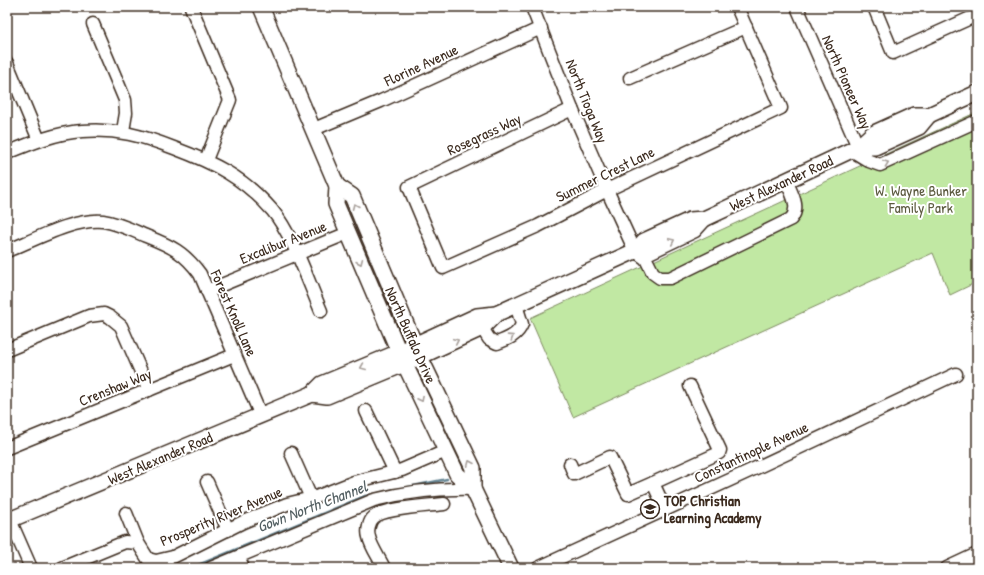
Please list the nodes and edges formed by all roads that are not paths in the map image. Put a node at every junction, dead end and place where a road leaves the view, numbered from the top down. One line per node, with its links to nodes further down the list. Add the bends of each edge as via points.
1 (191, 7): 21 (street, via 230,100)
2 (262, 7): 16 (main road, North Buffalo Drive)
3 (532, 7): 10 (street, North Tioga Way)
4 (737, 7): 9 (street)
5 (797, 7): 19 (street, North Pioneer Way)
6 (874, 7): 7 (street, via 893,53)
7 (977, 15)
8 (93, 24): 17 (street, via 125,100)
9 (746, 27): 12 (street); 24 (street, Summer Crest Lane, via 781,108)
10 (541, 28): 14 (street, North Tioga Way); 16 (street, Florine Avenue)
11 (7, 63): 18 (street)
12 (630, 78)
13 (977, 92): 19 (main road, West Alexander Road, via 929,115 919,127 875,147)
14 (572, 109): 24 (street, North Tioga Way); 29 (street, Rosegrass Way, via 408,187)
15 (977, 121): 19 (street, one-way to 15, via 872,163 880,165)
16 (314, 129): 23 (main road, North Buffalo Drive)
17 (123, 131): 18 (street, via 81,131); 21 (street)
18 (39, 140): 20 (street)
19 (855, 149): 22 (main road, West Alexander Road)
20 (7, 153)
21 (206, 160): 28 (street, via 249,186 282,225)
22 (786, 180): 26 (main road, West Alexander Road, via 704,219 694,230 650,251); 26 (street, North Tioga Way, via 796,208 791,219 670,278 660,278 653,273 646,259)
23 (338, 186): 25 (main road, North Buffalo Drive, via 336,204); 36 (main road, North Buffalo Drive, one-way to 23, via 352,196)
24 (607, 190): 26 (street, North Tioga Way); 29 (street, Summer Crest Lane, via 538,226)
25 (348, 233): 28 (street, Excalibur Avenue); 38 (main road, North Buffalo Drive, one-way to 38)
26 (635, 250): 31 (main road, West Alexander Road)
27 (7, 251): 30 (street, Forest Knoll Lane, via 70,225 102,221 116,224 179,252 200,274)
28 (296, 254): 30 (street, Excalibur Avenue); 32 (street)
29 (443, 268)
30 (207, 291): 37 (street, Forest Knoll Lane)
31 (516, 305): 33 (main road, West Alexander Road); 34 (street, one-way to 31, via 489,339 497,343 507,340 520,331 522,324)
32 (321, 311)
33 (496, 314): 34 (main road, West Alexander Road); 36 (main road, West Alexander Road, via 477,316)
34 (482, 328): 36 (main road, West Alexander Road, one-way to 34)
35 (7, 350): 41 (street, via 88,316 104,314 121,326)
36 (418, 351): 38 (main road, West Alexander Road); 51 (main road, North Buffalo Drive, one-way to 36, via 473,468)
37 (234, 355): 41 (street, Crenshaw Way); 43 (street, Forest Knoll Lane)
38 (401, 358): 43 (main road, West Alexander Road, via 322,384 312,394); 45 (main road, North Buffalo Drive, one-way to 45)
39 (956, 374): 54 (street, Constantinople Avenue)
40 (690, 386): 50 (street, via 719,446 719,453)
41 (149, 390): 44 (street, Crenshaw Way)
42 (366, 412): 48 (street)
43 (261, 416): 56 (main road, West Alexander Road)
44 (7, 448)
45 (446, 451): 48 (street, Prosperity River Avenue); 51 (main road, North Buffalo Drive, via 457,474)
46 (291, 453): 52 (street)
47 (570, 464): 50 (street, via 574,474 610,457 628,494)
48 (395, 472): 52 (street, Prosperity River Avenue, via 354,482)
49 (207, 482): 57 (street)
50 (653, 483): 54 (street)
51 (473, 489): 62 (street, via 452,488 374,500); 64 (main road, North Buffalo Drive)
52 (311, 498): 57 (street, Prosperity River Avenue, via 287,504)
53 (444, 504): 63 (street, via 390,511 372,518 368,536)
54 (665, 509): 65 (street, Constantinople Avenue)
55 (126, 513): 58 (street)
56 (8, 520): 60 (street)
57 (228, 530): 58 (street, Prosperity River Avenue, via 173,557 156,561 148,559)
58 (138, 543): 61 (street, Prosperity River Avenue, via 125,542)
59 (977, 554): 66 (street)
60 (31, 568)
61 (62, 568)
62 (211, 568)
63 (384, 568)
64 (511, 568)
65 (538, 568)
66 (947, 568)

